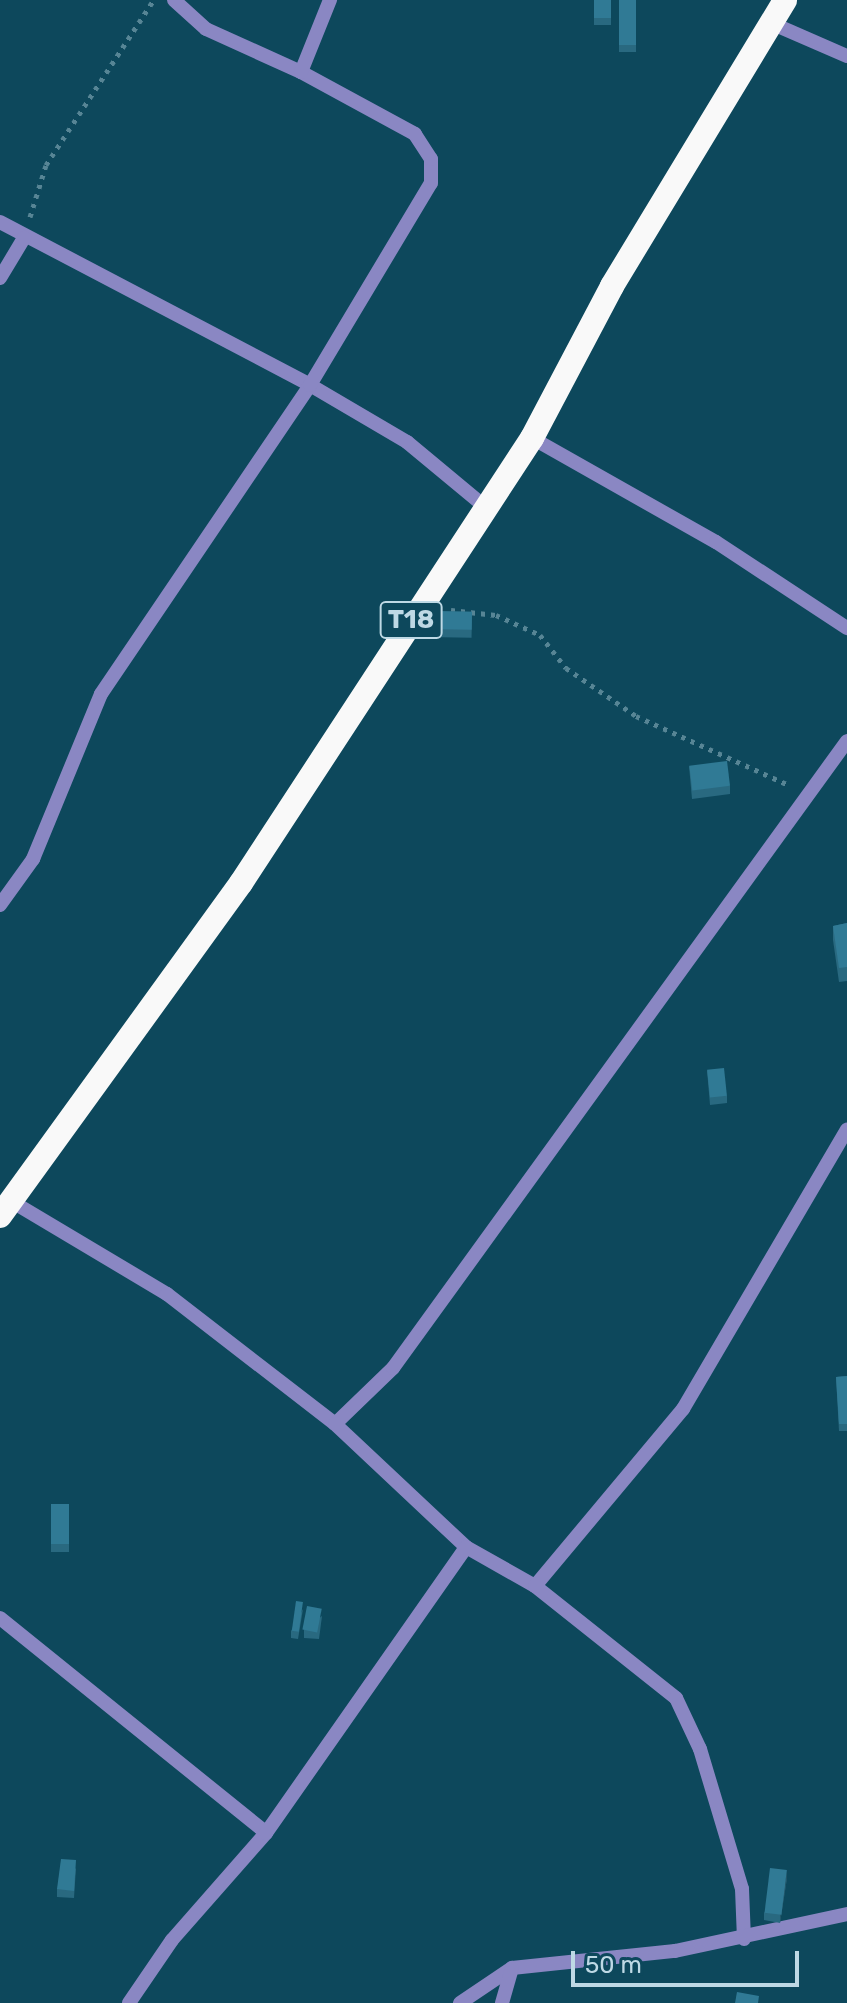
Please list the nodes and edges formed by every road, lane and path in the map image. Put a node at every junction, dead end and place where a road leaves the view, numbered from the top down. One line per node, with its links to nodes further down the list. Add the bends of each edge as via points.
1 (154, 0): 9 (path, via 46,165)
2 (174, 0): 7 (street, via 206,29)
3 (330, 0): 7 (street)
4 (785, 0): 5 (highway, T18)
5 (771, 23): 6 (street); 12 (highway, T18, via 612,286)
6 (847, 56)
7 (301, 72): 11 (street, via 415,134 433,169 418,211)
8 (0, 222): 9 (street)
9 (24, 238): 10 (street); 11 (street)
10 (0, 278)
11 (310, 385): 13 (street, via 407,442); 18 (street, via 101,694 33,859)
12 (532, 438): 13 (highway, T18); 15 (street, via 716,542)
13 (484, 506): 14 (highway, T18)
14 (420, 606): 17 (path, via 496,615 540,635 566,668 636,716 726,752 790,785); 20 (highway, T18, via 241,883)
15 (847, 628)
16 (847, 741): 17 (street)
17 (803, 800): 21 (street, via 393,1368)
18 (0, 905)
19 (847, 1130): 23 (street, via 683,1409)
20 (6, 1208): 21 (street, via 167,1294)
21 (335, 1424): 22 (street)
22 (466, 1547): 23 (street); 25 (street)
23 (535, 1586): 27 (street, via 676,1698 700,1749 742,1889)
24 (0, 1618): 25 (street)
25 (266, 1833): 29 (street)
26 (847, 1914): 27 (street)
27 (744, 1939): 28 (street)
28 (512, 1968): 30 (street); 31 (street)
29 (129, 2003)
30 (460, 2003)
31 (502, 2003)

